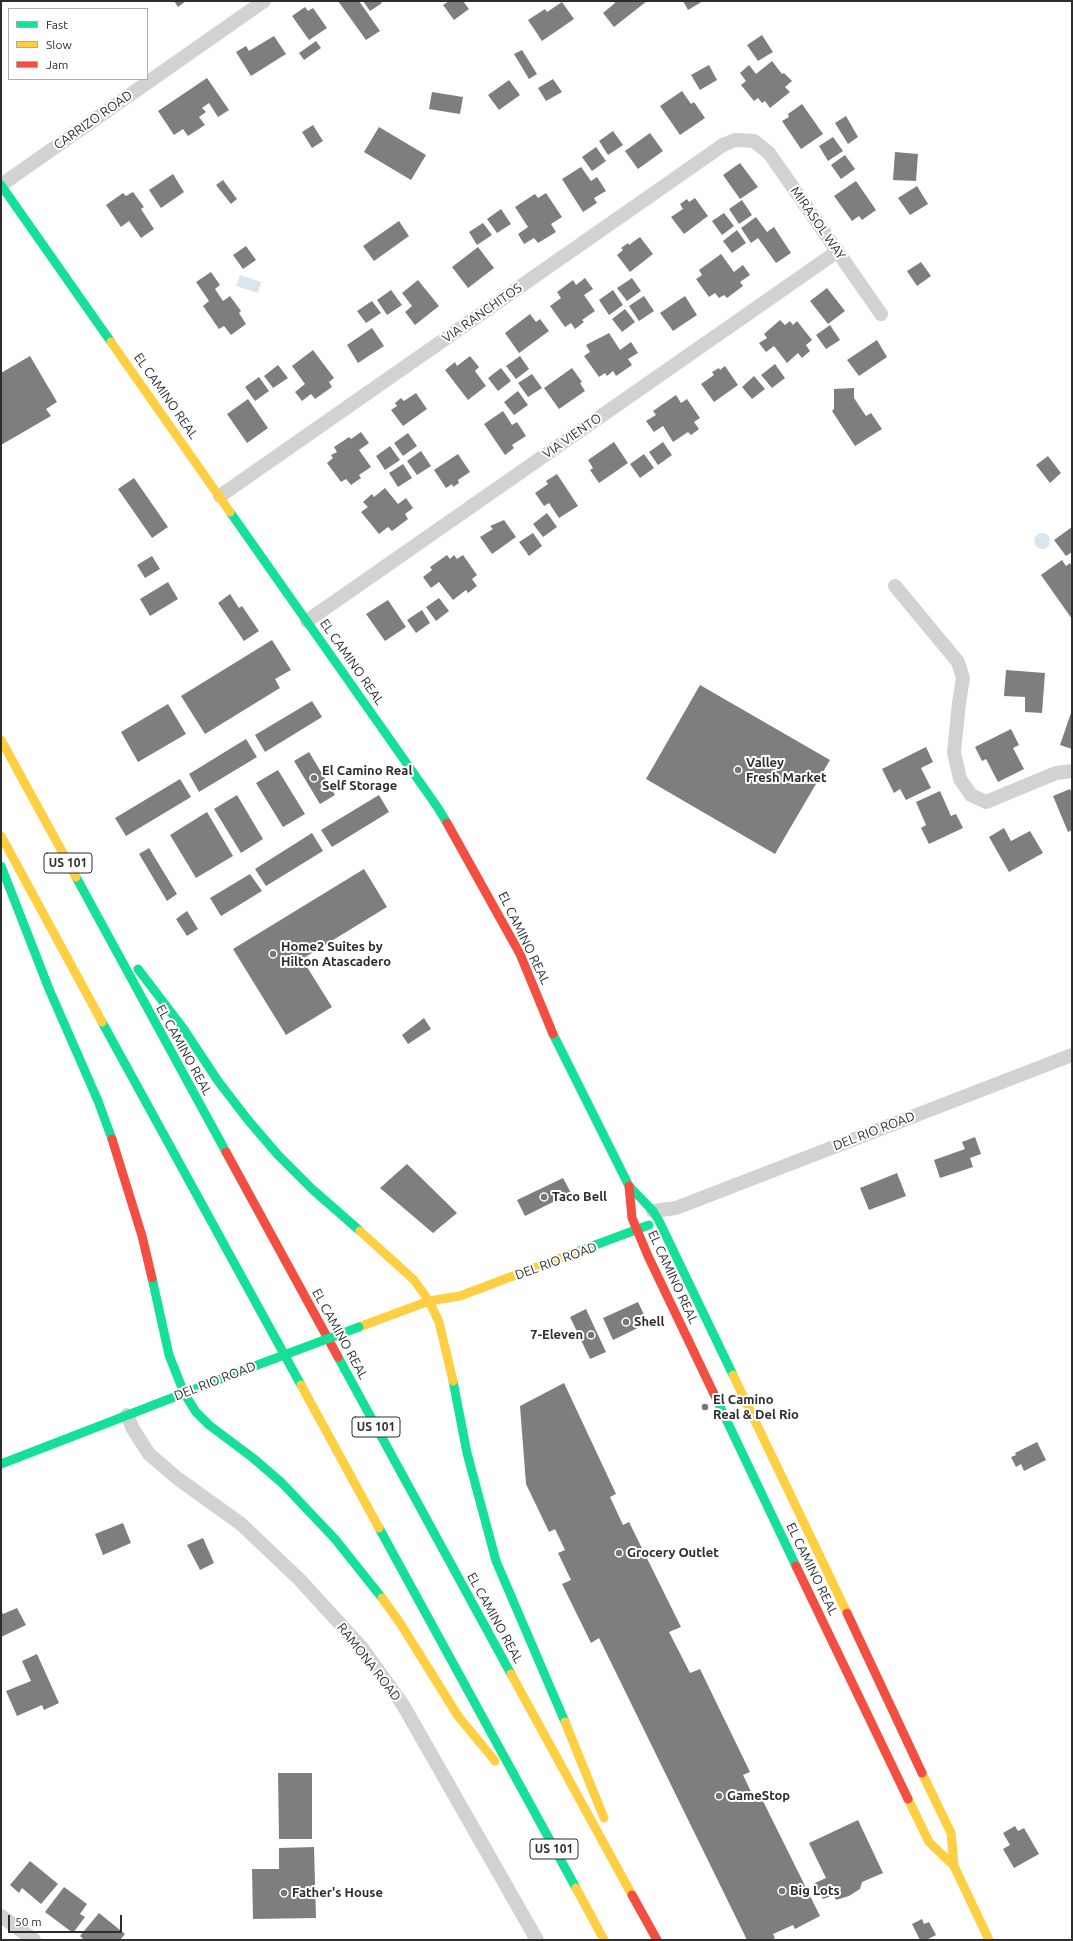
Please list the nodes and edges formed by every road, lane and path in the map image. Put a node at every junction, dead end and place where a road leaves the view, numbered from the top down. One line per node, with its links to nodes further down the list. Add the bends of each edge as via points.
1 (264, 1): 3 (street, CARRIZO ROAD)
2 (748, 140): 4 (street, MIRASOL WAY, via 760,144 769,153); 6 (street, VIA RANCHITOS, via 735,140 723,145)
3 (1, 185): 6 (main road, EL CAMINO REAL)
4 (838, 251): 5 (street, MIRASOL WAY); 8 (street, VIA VIENTO)
5 (881, 314)
6 (220, 496): 8 (main road, EL CAMINO REAL)
7 (895, 586): 10 (street, via 958,662 963,678 954,752 960,779 970,796 986,802 1056,773)
8 (307, 621): 15 (main road, EL CAMINO REAL, via 438,808 484,887 520,954 556,1042)
9 (1, 740): 13 (main road, EL CAMINO REAL / US 101)
10 (1072, 771)
11 (1, 836): 23 (main road, US 101)
12 (1, 866): 20 (main road, via 49,989 98,1101 116,1151 142,1236 169,1355)
13 (95, 914): 19 (main road, via 183,1028 218,1081 278,1155 312,1189 393,1259 414,1280); 27 (main road, EL CAMINO REAL / US 101)
14 (1072, 1055): 16 (street, DEL RIO ROAD, via 676,1208)
15 (628, 1186): 16 (main road, EL CAMINO REAL); 16 (main road, EL CAMINO REAL)
16 (642, 1217): 17 (main road, DEL RIO ROAD); 17 (main road, EL CAMINO REAL); 26 (main road, EL CAMINO REAL, via 897,1718 951,1833)
17 (637, 1230): 19 (main road, DEL RIO ROAD, via 460,1296); 26 (main road, EL CAMINO REAL, via 929,1842)
18 (448, 1289): 19 (main road, DEL RIO ROAD)
19 (429, 1301): 20 (main road, DEL RIO ROAD, bridge); 24 (main road, via 439,1322 446,1347 468,1460 496,1561)
20 (184, 1393): 21 (main road, DEL RIO ROAD); 23 (main road, via 196,1412 209,1425 282,1483 335,1539 396,1618 458,1716)
21 (127, 1415): 22 (main road, DEL RIO ROAD); 30 (street, RAMONA ROAD, via 149,1454 177,1478 241,1524 300,1580 362,1648 402,1705)
22 (1, 1464)
23 (528, 1801): 31 (main road, US 101)
24 (606, 1823)
25 (612, 1838): 27 (main road)
26 (954, 1866): 33 (main road, EL CAMINO REAL)
27 (641, 1912): 32 (main road, EL CAMINO REAL / US 101)
28 (1, 1916): 29 (street)
29 (34, 1940)
30 (537, 1940)
31 (604, 1940)
32 (657, 1940)
33 (989, 1940)

